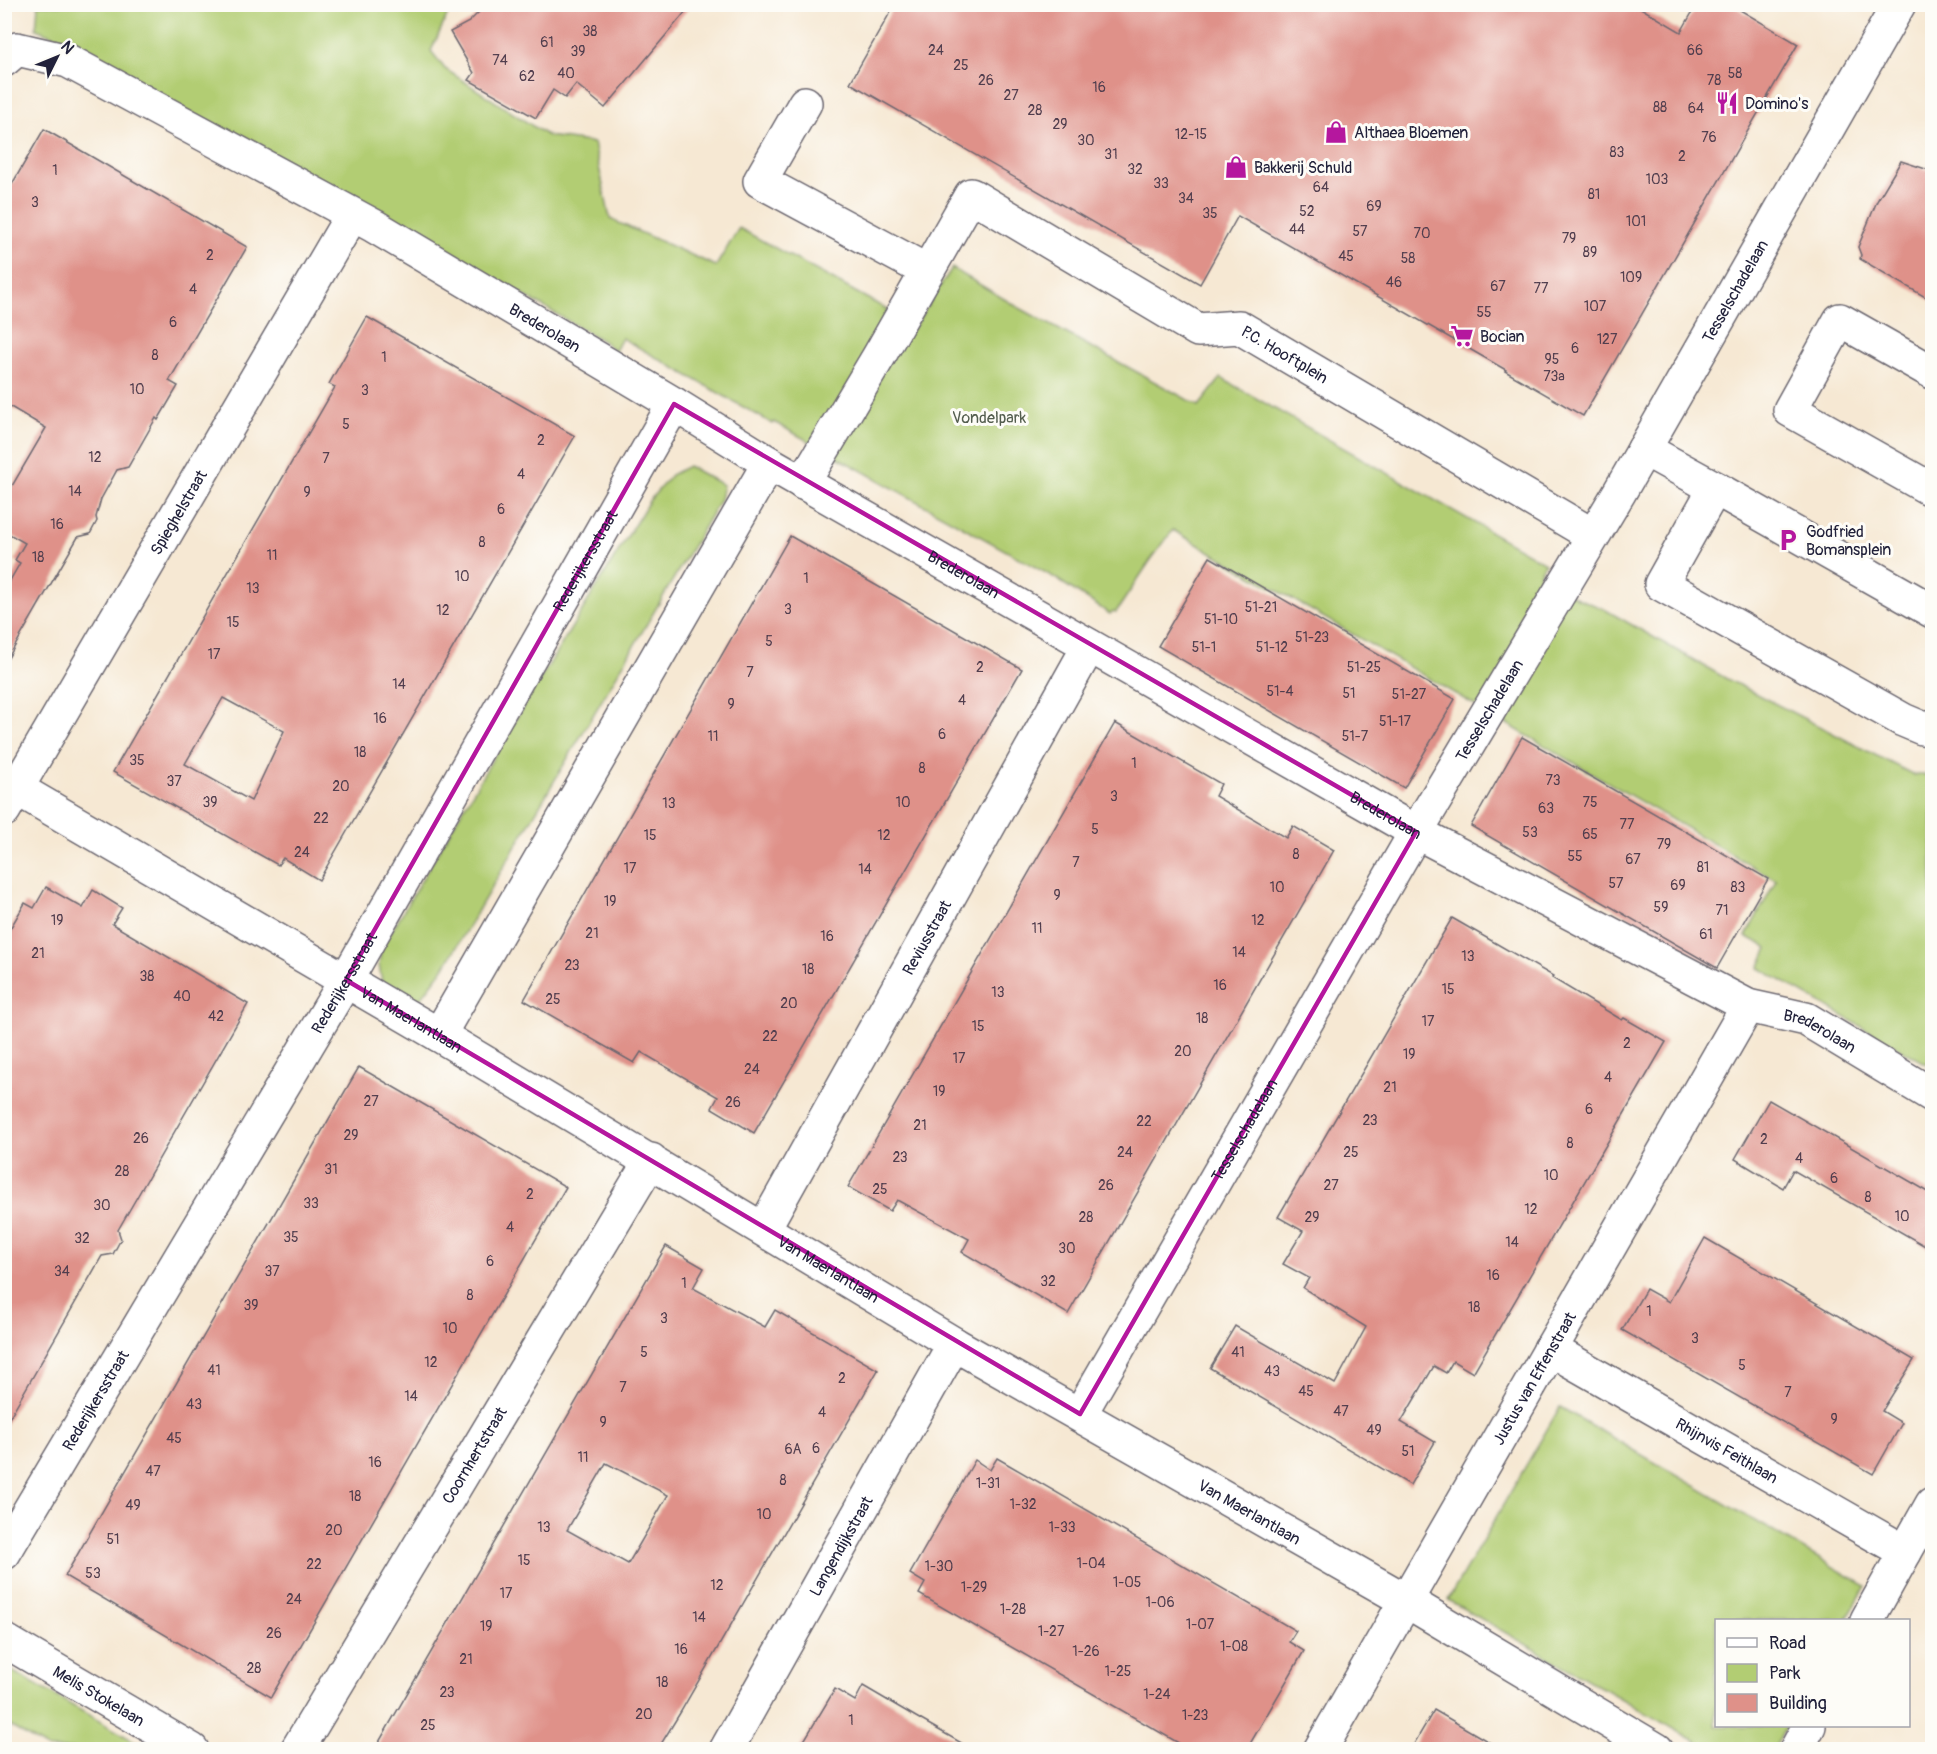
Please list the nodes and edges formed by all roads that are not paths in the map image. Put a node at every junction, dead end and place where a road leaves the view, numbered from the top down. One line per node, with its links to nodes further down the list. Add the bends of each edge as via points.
1 (1899, 4): 8 (street, Tesselschadelaan)
2 (4, 60): 4 (street, Brederolaan, via 17,49 68,61)
3 (804, 103): 5 (street, via 760,181)
4 (352, 214): 7 (street, Brederolaan); 17 (street, Spieghelstraat)
5 (927, 271): 10 (street); 13 (street, P.C. Hooftplein, via 971,195 1198,330 1239,327)
6 (1932, 372): 12 (street, via 1840,320 1790,410)
7 (674, 404): 9 (street, Brederolaan); 19 (street, Rederijkersstraat)
8 (1644, 449): 11 (street); 13 (street, Tesselschadelaan)
9 (769, 463): 10 (street, Brederolaan); 21 (street)
10 (803, 483): 15 (street, Brederolaan)
11 (1715, 488): 14 (street); 16 (street, via 1661,584 1902,720)
12 (1932, 490)
13 (1592, 535): 18 (street, Tesselschadelaan)
14 (1932, 611)
15 (1089, 646): 18 (street, Brederolaan); 24 (street, Reviusstraat)
16 (1932, 728)
17 (9, 793): 19 (street, Van Maerlantlaan)
18 (1416, 832): 20 (street, Brederolaan); 27 (street, Tesselschadelaan)
19 (346, 980): 21 (street, Van Maerlantlaan); 30 (street, Rederijkersstraat)
20 (1748, 1006): 22 (street, Brederolaan, via 1806,1019); 26 (street, Justus van Effenstraat)
21 (440, 1035): 23 (street, Van Maerlantlaan)
22 (1932, 1095)
23 (651, 1160): 24 (street, Van Maerlantlaan); 36 (street, Coornhertstraat)
24 (764, 1228): 25 (street, Van Maerlantlaan)
25 (954, 1344): 27 (street, Van Maerlantlaan); 37 (street, Langendijkstraat)
26 (1550, 1349): 29 (street, Rhijnvis Feithlaan); 31 (street, Justus van Effenstraat)
27 (1080, 1414): 31 (street, Van Maerlantlaan)
28 (1932, 1504): 29 (street)
29 (1905, 1552): 32 (street)
30 (4, 1553)
31 (1405, 1600): 38 (street, Justus van Effenstraat); 39 (street, Van Maerlantlaan)
32 (1868, 1619)
33 (4, 1640): 35 (street, Melis Stokelaan)
34 (1808, 1727): 40 (street)
35 (192, 1749)
36 (297, 1749)
37 (726, 1749)
38 (1320, 1749)
39 (1657, 1749)
40 (1796, 1749)

